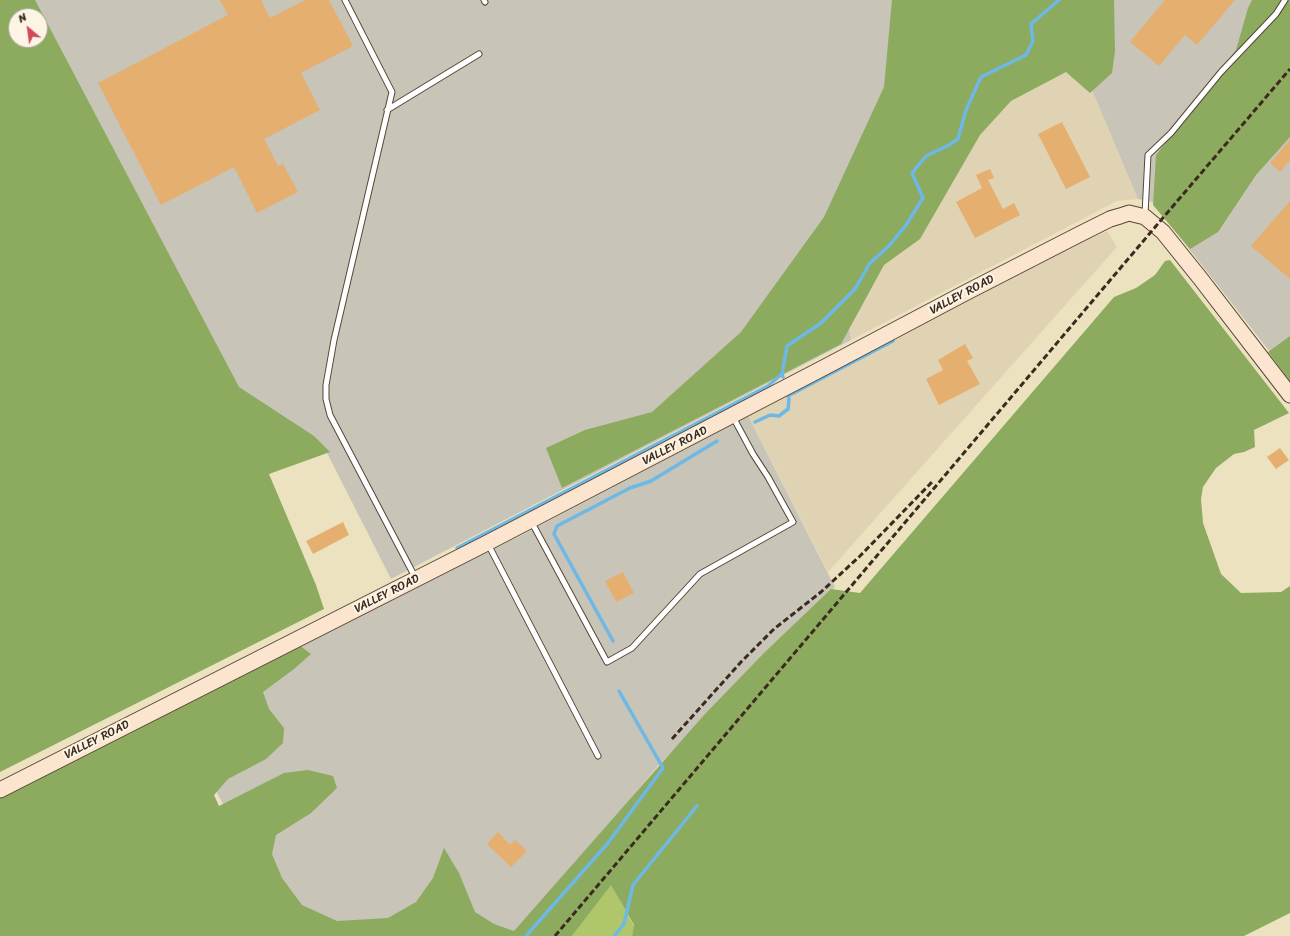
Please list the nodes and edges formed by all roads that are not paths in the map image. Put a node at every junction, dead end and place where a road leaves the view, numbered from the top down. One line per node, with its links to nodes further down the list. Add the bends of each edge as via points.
1 (345, 0): 4 (lane, via 392,92)
2 (1285, 0): 5 (lane, via 1276,14 1221,72 1171,133 1148,156)
3 (479, 54): 4 (lane)
4 (387, 110): 10 (lane, via 334,340 326,384 326,400 330,415)
5 (1145, 218): 6 (street, VALLEY ROAD, via 1163,232); 7 (street, VALLEY ROAD, via 1129,213 1110,219)
6 (1290, 395)
7 (732, 416): 8 (street, VALLEY ROAD); 8 (lane, via 793,522 700,574 632,648 607,662)
8 (531, 521): 9 (street, VALLEY ROAD)
9 (487, 543): 10 (street, VALLEY ROAD); 11 (lane)
10 (416, 579): 12 (street, VALLEY ROAD)
11 (598, 756)
12 (0, 790)

